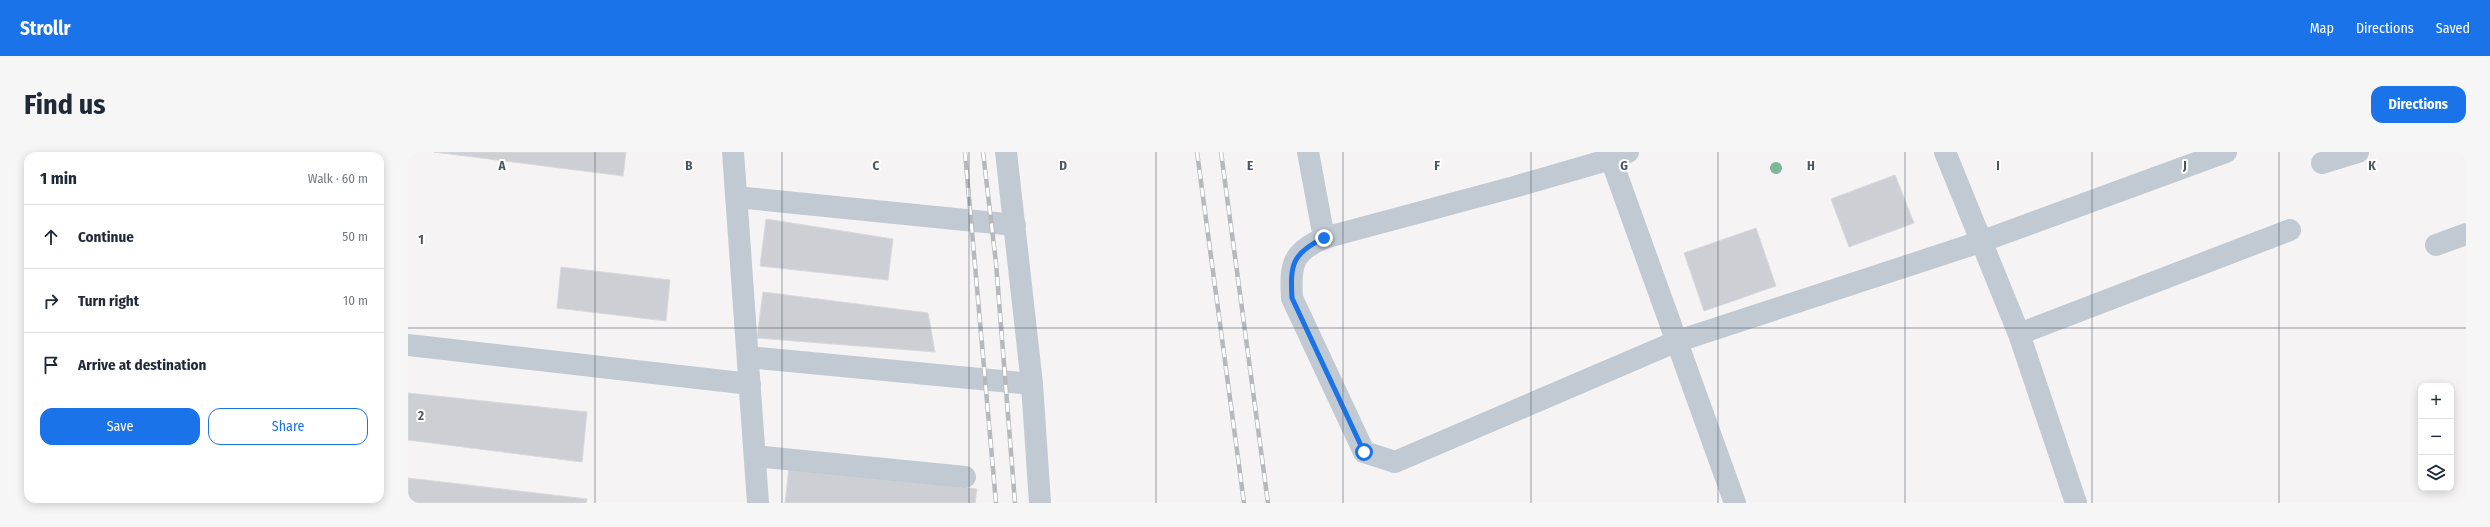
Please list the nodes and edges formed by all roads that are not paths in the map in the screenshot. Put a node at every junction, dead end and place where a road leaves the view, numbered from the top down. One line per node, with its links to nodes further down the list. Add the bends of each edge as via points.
1 (733, 152): 9 (street)
2 (1006, 152): 10 (street)
3 (1308, 152): 13 (street)
4 (1945, 152): 14 (street)
5 (2226, 152): 14 (street)
6 (2358, 152): 8 (street)
7 (1620, 156): 13 (street); 17 (street)
8 (2322, 163)
9 (736, 197): 10 (street); 19 (street)
10 (1015, 225): 21 (street)
11 (2290, 230): 16 (street)
12 (2466, 234): 15 (street)
13 (1324, 238): 17 (street, via 1307,246 1296,258 1290,273 1292,298 1364,452 1381,460 1395,462)
14 (1980, 242): 16 (street); 17 (street)
15 (2436, 245)
16 (2019, 334): 27 (street)
17 (1676, 342): 26 (street)
18 (408, 345): 20 (street)
19 (748, 357): 20 (street); 21 (street)
20 (750, 384): 22 (street)
21 (1032, 384): 25 (street)
22 (755, 456): 23 (street); 24 (street)
23 (965, 477)
24 (758, 503)
25 (1040, 503)
26 (1735, 503)
27 (2076, 503)

